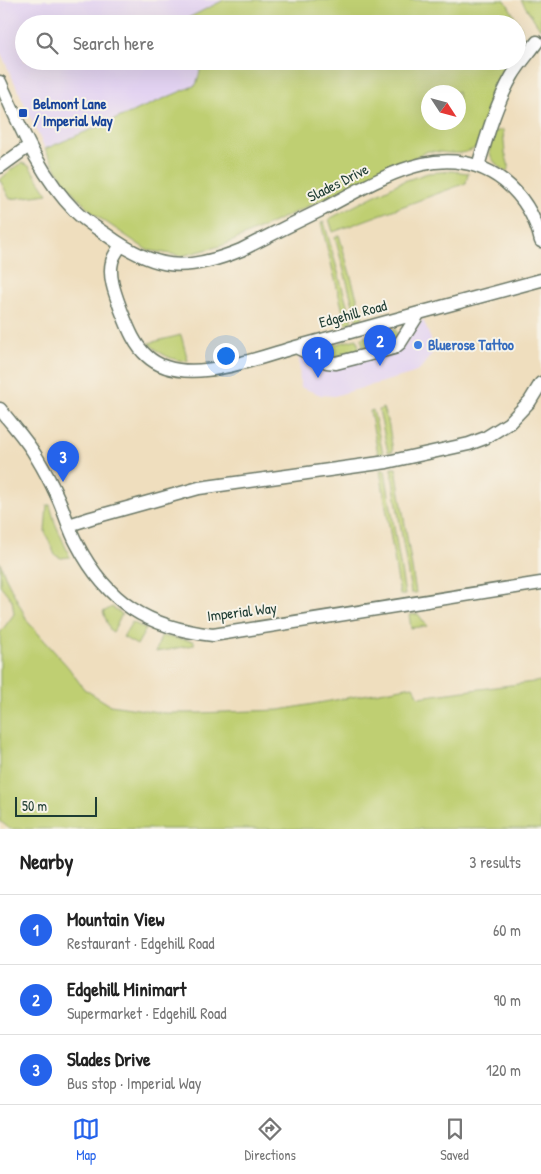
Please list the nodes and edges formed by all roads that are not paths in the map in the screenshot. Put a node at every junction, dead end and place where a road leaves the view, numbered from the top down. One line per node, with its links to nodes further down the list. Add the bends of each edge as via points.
1 (541, 52): 2 (street, via 537,42)
2 (526, 57)
3 (517, 70): 6 (street, via 503,95)
4 (0, 82): 5 (street, Slades Drive)
5 (28, 146): 7 (street); 9 (street, Slades Drive, via 63,198 78,214)
6 (478, 166): 8 (street, Slades Drive, via 495,174 523,200 532,214); 9 (street, Slades Drive, via 455,161 415,165 219,259 167,265)
7 (0, 167)
8 (541, 241)
9 (121, 246): 12 (street, Edgehill Road, via 111,266 116,296 138,346 158,364 185,371 210,369)
10 (541, 280): 11 (street, Edgehill Road)
11 (419, 313): 12 (street, Edgehill Road); 12 (street, via 400,344 394,348 336,363)
12 (296, 347)
13 (541, 383): 15 (street, via 530,401 509,423 469,444 387,462 199,488)
14 (0, 409): 15 (street, Imperial Way, via 38,458)
15 (68, 525): 16 (street, Imperial Way, via 89,564 121,600 158,623 193,632 213,634)
16 (541, 583)

